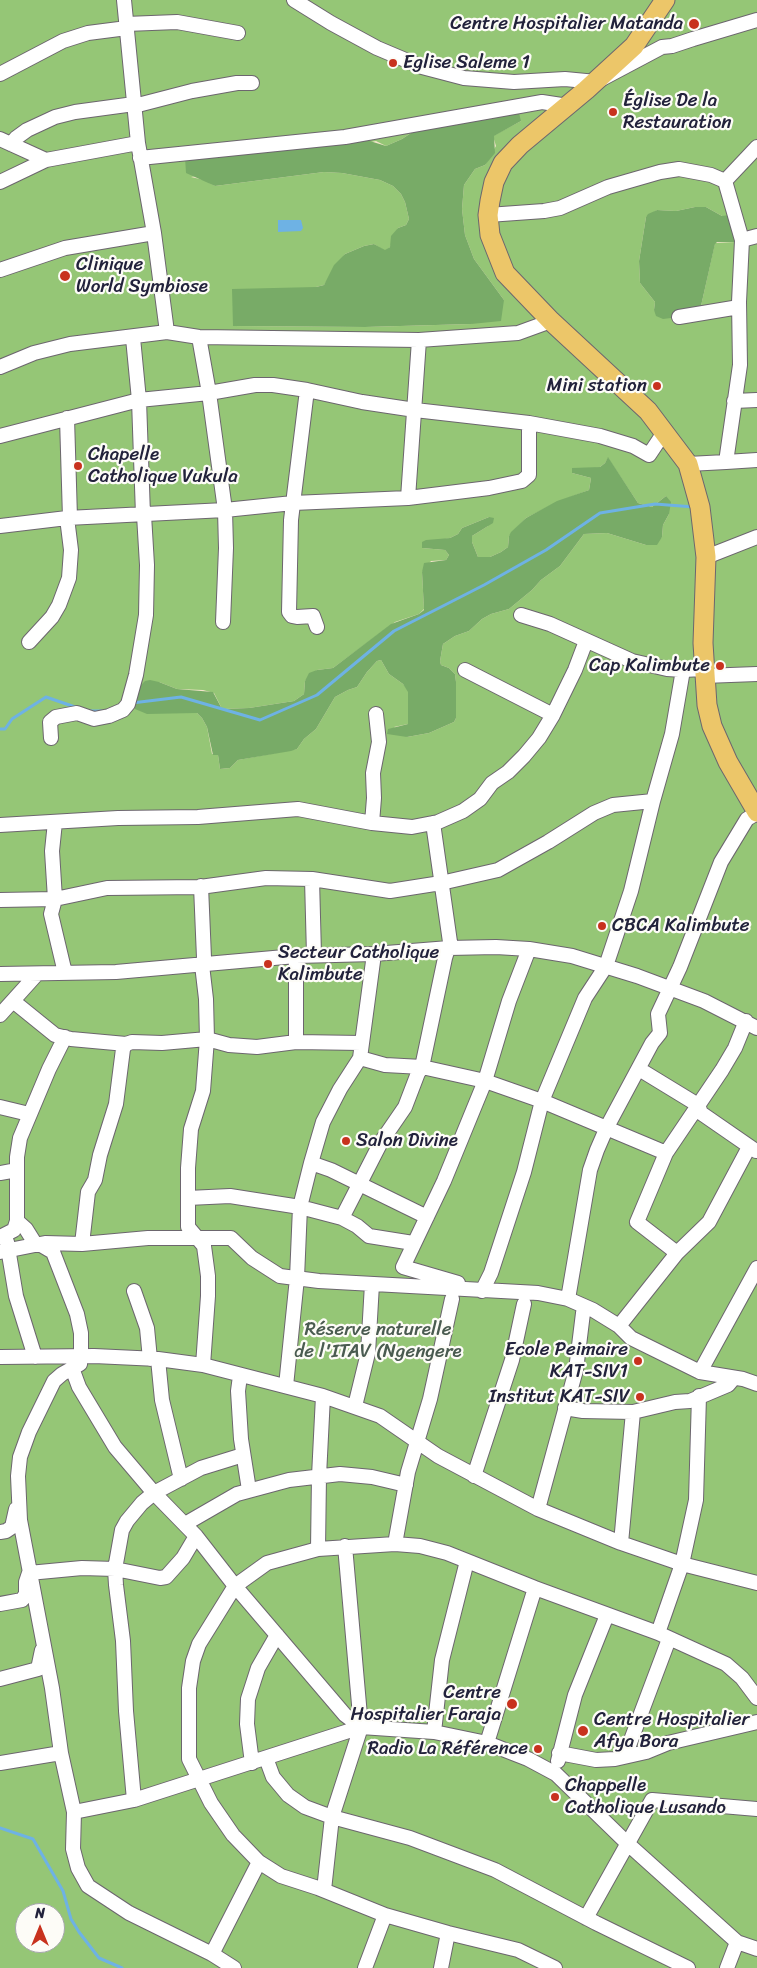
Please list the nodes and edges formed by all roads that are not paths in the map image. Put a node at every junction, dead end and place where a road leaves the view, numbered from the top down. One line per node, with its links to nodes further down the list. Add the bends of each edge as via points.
1 (124, 0): 5 (street)
2 (294, 0): 8 (street, via 377,48 422,67 464,78)
3 (665, 0): 8 (highway, via 634,46)
4 (756, 22): 8 (street, via 662,47)
5 (126, 26): 6 (street, via 177,22); 7 (street, via 63,40); 10 (street)
6 (238, 33)
7 (0, 74)
8 (596, 82): 11 (highway)
9 (252, 83): 10 (street, via 192,90)
10 (134, 105): 12 (street, via 55,117); 13 (street)
11 (568, 106): 15 (street, via 542,102 345,137); 19 (highway, via 503,163 494,182)
12 (6, 141): 16 (street)
13 (138, 142): 15 (street); 16 (street)
14 (757, 147): 17 (street)
15 (140, 158): 20 (street)
16 (46, 160): 18 (street)
17 (725, 181): 19 (street, via 711,174 679,169 608,187 560,208); 22 (street)
18 (0, 182)
19 (488, 216): 26 (highway, via 490,235 505,273)
20 (154, 233): 23 (street, via 65,248); 27 (street)
21 (757, 236): 22 (street)
22 (742, 240): 24 (street)
23 (0, 270)
24 (739, 307): 25 (street); 36 (street, via 740,365)
25 (679, 317)
26 (551, 321): 30 (street, via 518,333); 40 (highway)
27 (167, 332): 28 (street); 29 (street)
28 (199, 337): 30 (street); 33 (street)
29 (133, 338): 31 (street, via 70,344 34,353); 34 (street)
30 (419, 340): 37 (street)
31 (0, 367)
32 (307, 390): 33 (street, via 255,385); 37 (street); 46 (street)
33 (209, 393): 34 (street); 47 (street)
34 (139, 400): 38 (street); 48 (street)
35 (757, 400): 36 (street)
36 (734, 402): 43 (street)
37 (414, 410): 39 (street); 45 (street)
38 (68, 418): 41 (street); 49 (street)
39 (529, 423): 40 (street, via 600,436 649,454); 45 (street, via 529,475 522,481)
40 (665, 430): 44 (highway)
41 (0, 436)
42 (757, 460): 43 (street)
43 (726, 462): 44 (street)
44 (688, 464): 52 (highway, via 700,507)
45 (408, 498): 46 (street)
46 (293, 503): 47 (street); 55 (street, via 289,612 296,617 313,616)
47 (225, 510): 48 (street); 54 (street)
48 (144, 515): 49 (street); 64 (street, via 146,615 128,704 123,710 94,719 78,714 56,718 50,722)
49 (69, 518): 50 (street); 57 (street, via 72,550 69,578 52,617)
50 (0, 526)
51 (757, 537): 52 (street)
52 (706, 556): 60 (highway)
53 (521, 615): 56 (street)
54 (223, 622)
55 (317, 627)
56 (586, 641): 59 (street, via 642,664); 63 (street)
57 (29, 642)
58 (465, 670): 63 (street)
59 (683, 670): 60 (street); 65 (street, via 672,734)
60 (704, 673): 61 (street); 66 (highway, via 712,726 728,762)
61 (757, 674)
62 (376, 714): 68 (street, via 379,742 373,772)
63 (553, 715): 69 (street, via 524,756 492,783 480,799 463,811)
64 (51, 738)
65 (653, 801): 72 (street, via 613,805 498,870); 82 (street, via 631,892)
66 (757, 812): 86 (street, via 747,820 721,862)
67 (55, 822): 68 (street, via 198,817 298,809); 70 (street); 74 (street, via 52,851)
68 (372, 823): 69 (street, via 412,827)
69 (433, 823): 72 (street)
70 (0, 825)
71 (312, 879): 72 (street, via 390,891); 73 (street, via 266,878); 79 (street)
72 (441, 883): 76 (street)
73 (202, 886): 74 (street, via 108,888); 81 (street)
74 (55, 899): 75 (street); 83 (street, via 51,914)
75 (0, 900)
76 (449, 948): 77 (street); 78 (street); 96 (street)
77 (529, 949): 82 (street); 98 (street, via 509,1001)
78 (374, 954): 79 (street); 93 (street)
79 (314, 955): 80 (street)
80 (296, 956): 81 (street); 92 (street)
81 (202, 965): 83 (street); 91 (street)
82 (606, 966): 86 (street); 99 (street, via 585,998)
83 (65, 973): 85 (street)
84 (0, 974): 85 (street)
85 (37, 974): 87 (street)
86 (670, 990): 89 (street, via 704,1001); 97 (street, via 658,1014 660,1033)
87 (13, 1001): 88 (street); 90 (street, via 55,1035)
88 (0, 1015)
89 (752, 1025): 100 (street)
90 (65, 1037): 94 (street); 102 (street)
91 (206, 1039): 92 (street, via 257,1047); 94 (street); 110 (street, via 203,1091 191,1130)
92 (296, 1042): 93 (street)
93 (361, 1043): 95 (street)
94 (126, 1044): 118 (street, via 116,1104 95,1180 88,1192)
95 (360, 1058): 96 (street, via 385,1065); 106 (street, via 323,1122)
96 (422, 1067): 98 (street); 109 (street, via 405,1108 381,1142)
97 (639, 1069): 100 (street); 103 (street)
98 (485, 1081): 99 (street); 112 (street)
99 (542, 1101): 103 (street); 126 (street, via 524,1172)
100 (698, 1105): 104 (street, via 701,1113); 105 (street)
101 (0, 1107): 102 (street)
102 (29, 1114): 107 (street, via 20,1138)
103 (607, 1127): 105 (street); 128 (street, via 590,1170)
104 (753, 1149): 121 (street, via 709,1222)
105 (666, 1153): 121 (street, via 637,1222)
106 (311, 1163): 109 (street); 111 (street)
107 (17, 1170): 108 (street); 114 (street)
108 (0, 1173)
109 (360, 1184): 112 (street); 113 (street)
110 (188, 1198): 111 (street, via 230,1196); 116 (street, via 188,1227)
111 (300, 1208): 113 (street); 123 (street)
112 (427, 1217): 117 (street)
113 (342, 1218): 117 (street, via 369,1236)
114 (17, 1221): 115 (street, via 14,1230); 119 (street, via 36,1245)
115 (3, 1235): 120 (street)
116 (196, 1237): 118 (street); 123 (street, via 231,1238 252,1258 280,1276); 136 (street, via 204,1246 208,1276)
117 (413, 1243): 126 (street, via 403,1267)
118 (82, 1244): 119 (street)
119 (41, 1245): 120 (street); 132 (street, via 54,1252)
120 (4, 1251): 134 (street)
121 (677, 1253): 131 (street)
122 (757, 1268): 138 (street)
123 (297, 1278): 124 (street); 142 (street)
124 (372, 1284): 126 (street); 145 (street, via 368,1353)
125 (134, 1291): 135 (street)
126 (482, 1291): 128 (street, via 538,1293)
127 (452, 1299): 148 (street, via 430,1399)
128 (568, 1299): 131 (street)
129 (524, 1304): 151 (street, via 512,1360)
130 (583, 1313): 146 (street, via 576,1370)
131 (619, 1326): 138 (street, via 631,1338)
132 (88, 1356): 134 (street); 135 (street); 137 (street)
133 (0, 1357): 134 (street)
134 (35, 1357)
135 (154, 1359): 136 (street); 152 (street)
136 (202, 1365): 139 (street)
137 (72, 1368): 155 (street, via 79,1387 115,1447); 156 (street, via 54,1381 29,1432 20,1457)
138 (700, 1372): 140 (street)
139 (240, 1376): 142 (street); 149 (street, via 238,1392)
140 (734, 1378): 141 (street); 144 (street, via 728,1385)
141 (757, 1384)
142 (286, 1386): 143 (street)
143 (323, 1396): 145 (street); 150 (street)
144 (699, 1396): 147 (street, via 690,1401); 166 (street, via 696,1500)
145 (355, 1406): 148 (street, via 380,1416)
146 (565, 1408): 147 (street); 157 (street)
147 (633, 1412): 162 (street)
148 (416, 1442): 151 (street); 153 (street)
149 (244, 1455): 152 (street, via 202,1468); 154 (street)
150 (318, 1476): 153 (street, via 372,1477); 154 (street); 164 (street)
151 (474, 1476): 157 (street)
152 (181, 1479): 155 (street)
153 (406, 1485): 161 (street)
154 (249, 1490): 158 (street, via 236,1494)
155 (154, 1494): 158 (street); 167 (street, via 142,1503 125,1526)
156 (18, 1500): 159 (street, via 12,1526); 168 (street)
157 (538, 1509): 162 (street)
158 (186, 1524): 160 (street)
159 (0, 1532)
160 (196, 1536): 167 (street, via 166,1577); 170 (street)
161 (395, 1544): 163 (street); 165 (street, via 420,1546)
162 (621, 1544): 166 (street)
163 (345, 1546): 164 (street); 180 (street)
164 (318, 1549): 170 (street, via 266,1563)
165 (467, 1561): 171 (street); 181 (street, via 442,1660)
166 (682, 1564): 169 (street); 175 (street)
167 (115, 1569): 168 (street); 191 (street)
168 (29, 1572): 172 (street, via 22,1600); 176 (street)
169 (757, 1583)
170 (236, 1586): 174 (street); 190 (street, via 199,1644 194,1661 189,1688 188,1752)
171 (535, 1588): 173 (street); 182 (street)
172 (0, 1604)
173 (607, 1615): 175 (street); 184 (street, via 575,1695)
174 (277, 1635): 180 (street, via 345,1715); 188 (street, via 258,1668 248,1699 247,1724)
175 (663, 1636): 178 (street, via 726,1664); 185 (street)
176 (44, 1645): 177 (street, via 38,1669); 183 (street)
177 (0, 1679)
178 (757, 1698)
179 (757, 1722): 185 (street)
180 (361, 1727): 181 (street); 186 (street); 194 (street)
181 (434, 1732): 182 (street)
182 (487, 1743): 189 (street, via 528,1758)
183 (61, 1753): 187 (street); 193 (street)
184 (559, 1753): 185 (street, via 596,1760); 189 (street)
185 (625, 1756)
186 (266, 1758): 188 (street); 194 (street, via 274,1777 288,1795 305,1807)
187 (0, 1763)
188 (252, 1763): 190 (street)
189 (556, 1774): 195 (street)
190 (199, 1780): 191 (street); 196 (street, via 232,1836)
191 (134, 1800): 193 (street)
192 (757, 1809): 195 (street, via 652,1800)
193 (74, 1812): 203 (street, via 73,1849 78,1868 88,1886 129,1914)
194 (332, 1817): 197 (street); 199 (street, via 410,1838 495,1870)
195 (628, 1844): 199 (street); 201 (street)
196 (259, 1862): 197 (street, via 281,1876); 203 (street)
197 (324, 1890): 198 (street)
198 (385, 1914): 200 (street); 205 (street)
199 (586, 1918): 208 (street)
200 (448, 1933): 206 (street); 207 (street, via 518,1950)
201 (737, 1942): 202 (street); 209 (street)
202 (757, 1949)
203 (212, 1954): 204 (street)
204 (234, 1968)
205 (365, 1968)
206 (441, 1968)
207 (555, 1968)
208 (688, 1968)
209 (727, 1968)

